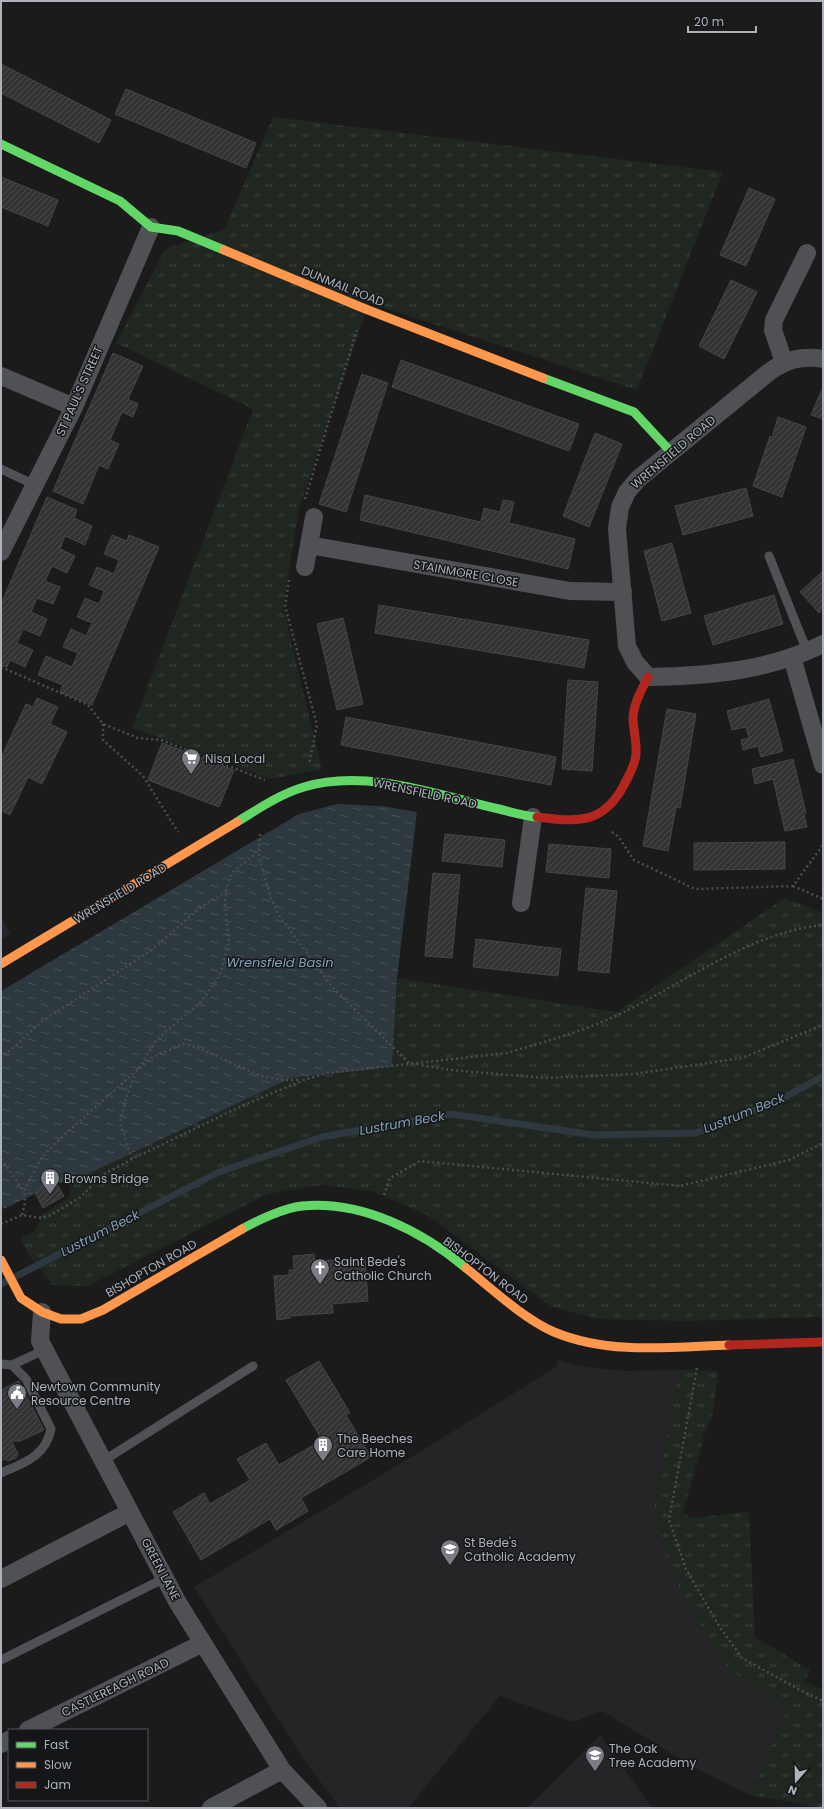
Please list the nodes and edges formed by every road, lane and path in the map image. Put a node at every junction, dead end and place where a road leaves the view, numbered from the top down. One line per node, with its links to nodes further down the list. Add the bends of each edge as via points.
1 (1, 144): 2 (street, via 120,201)
2 (151, 227): 7 (street, ST PAUL'S STREET); 8 (street, DUNMAIL ROAD, via 178,230 489,358 629,409 640,417)
3 (807, 253): 5 (street, via 774,320 773,330)
4 (823, 359): 5 (street, WRENSFIELD ROAD, via 800,358)
5 (784, 362): 8 (street, WRENSFIELD ROAD)
6 (1, 376): 7 (street)
7 (74, 407): 10 (street, ST PAUL'S STREET)
8 (672, 453): 16 (street, WRENSFIELD ROAD, via 638,479 627,492 620,507 617,529)
9 (1, 469): 10 (lane)
10 (35, 485): 13 (street, ST PAUL'S STREET)
11 (314, 517): 12 (street)
12 (309, 545): 15 (street); 16 (street, STAINMORE CLOSE, via 570,591)
13 (1, 552)
14 (769, 556): 17 (lane)
15 (305, 567)
16 (623, 592): 19 (street, WRENSFIELD ROAD, via 627,646 635,662)
17 (807, 650): 19 (street, via 767,665 742,670 692,676); 21 (street)
18 (1, 667): 20 (path, via 88,705)
19 (648, 677): 25 (street, WRENSFIELD ROAD, via 633,717 636,753 634,766 617,799 606,810)
20 (103, 724): 22 (path, via 138,738 162,740 266,781); 28 (path, via 103,740 144,776)
21 (823, 765)
22 (280, 796): 23 (street, WRENSFIELD ROAD); 24 (street, WRENSFIELD ROAD, via 304,787 362,780 388,783)
23 (250, 814): 27 (path, via 260,835); 28 (street, WRENSFIELD ROAD)
24 (533, 817): 25 (street, WRENSFIELD ROAD, via 568,822); 32 (street)
25 (590, 818): 29 (path, via 618,836 634,860 695,888)
26 (823, 845): 29 (path)
27 (258, 849): 30 (path, via 234,872); 37 (path, via 278,914 333,988)
28 (190, 851): 34 (street, WRENSFIELD ROAD)
29 (793, 886): 31 (path)
30 (226, 892): 36 (path, via 201,907 149,952 42,1021); 38 (path, via 229,942 221,971 199,1004 156,1040)
31 (823, 899)
32 (520, 903)
33 (823, 925): 37 (path, via 797,929 747,947 625,1012 538,1044 507,1052)
34 (1, 964)
35 (823, 1025): 37 (path, via 742,1058 634,1074 545,1078 451,1070)
36 (1, 1059)
37 (409, 1063): 39 (path, via 327,1073)
38 (136, 1073): 39 (path, via 151,1058 183,1044 196,1047 259,1075 280,1080); 42 (path, via 120,1122); 43 (path, via 42,1157)
39 (304, 1080): 42 (path, via 244,1104)
40 (823, 1143): 45 (path, via 789,1160 680,1186 420,1161 390,1178)
41 (1, 1159): 43 (path)
42 (132, 1160): 44 (path, via 101,1176 81,1197 50,1216 41,1218)
43 (24, 1191): 44 (path, via 25,1203)
44 (22, 1214): 46 (path)
45 (377, 1216): 48 (street, BISHOPTON ROAD, via 337,1206 294,1208 259,1219 103,1310 81,1319 61,1319); 50 (street, BISHOPTON ROAD, via 447,1252 516,1309 554,1332 600,1346)
46 (1, 1224)
47 (2, 1261): 48 (street, BISHOPTON ROAD, via 21,1298)
48 (42, 1312): 51 (street, GREEN LANE, via 40,1340)
49 (823, 1342): 50 (street, BISHOPTON ROAD)
50 (701, 1346): 62 (path, via 669,1520 681,1555 686,1569 719,1626 742,1658)
51 (44, 1350): 53 (lane); 55 (street, GREEN LANE)
52 (1, 1364): 53 (lane)
53 (12, 1365): 56 (lane, via 26,1379 50,1429 49,1437 39,1454)
54 (253, 1366): 55 (lane)
55 (103, 1461): 57 (street, GREEN LANE)
56 (1, 1473)
57 (130, 1512): 58 (street, GREEN LANE); 59 (street)
58 (165, 1578): 60 (street, GREEN LANE); 61 (lane)
59 (1, 1580)
60 (203, 1643): 63 (street, CASTLEREAGH ROAD); 64 (street, GREEN LANE)
61 (1, 1660)
62 (823, 1701)
63 (30, 1729)
64 (282, 1770): 65 (street); 66 (street, GREEN LANE)
65 (211, 1808)
66 (318, 1808)

